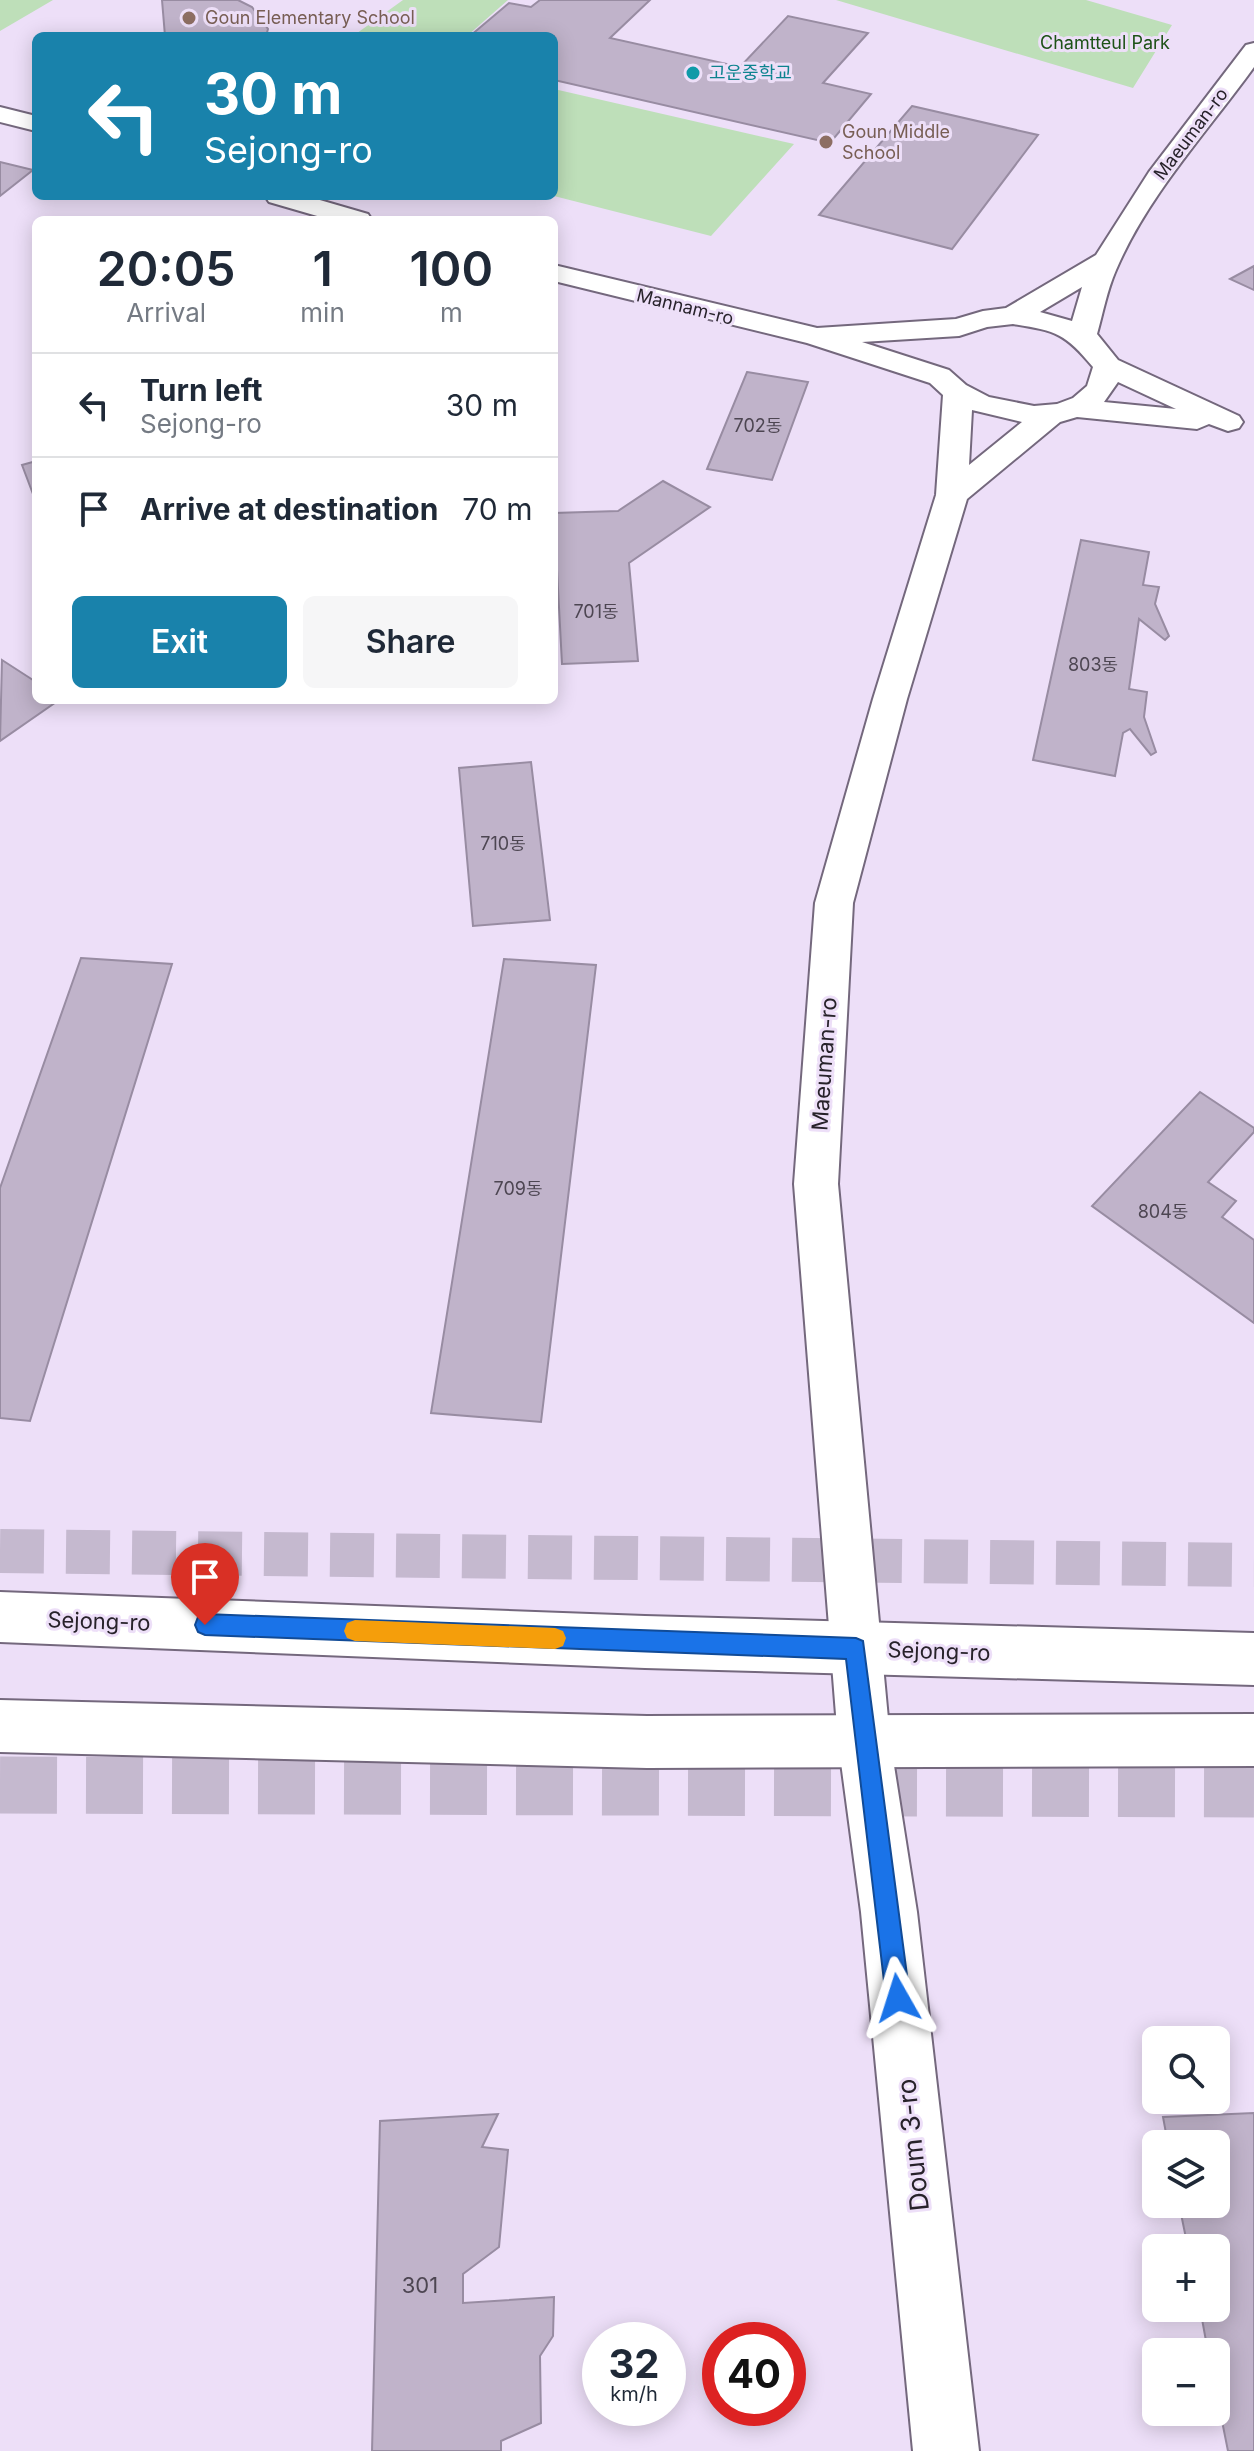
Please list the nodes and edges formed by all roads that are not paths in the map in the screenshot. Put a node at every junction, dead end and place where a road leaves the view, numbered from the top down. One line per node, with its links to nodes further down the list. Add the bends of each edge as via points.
1 (1254, 50): 6 (street, Maeuman-ro, via 1166,163)
2 (0, 114): 3 (street)
3 (32, 123)
4 (292, 200): 5 (street)
5 (346, 216)
6 (1106, 261): 8 (street); 10 (street)
7 (558, 274): 11 (street, Mannam-ro)
8 (1013, 316): 9 (street); 10 (street, via 1050,322)
9 (959, 327): 11 (street); 13 (street, Maeuman-ro, via 940,341 934,358)
10 (1082, 335): 12 (street)
11 (817, 337): 13 (street)
12 (1108, 366): 14 (street, via 1107,383 1095,397); 15 (street)
13 (949, 386): 14 (street, via 986,407 1008,412); 16 (street, Maeuman-ro)
14 (1064, 411): 15 (street); 16 (street)
15 (1241, 426)
16 (952, 495): 18 (street, Maeuman-ro, via 834,903 816,1184)
17 (0, 1617): 18 (street, Sejong-ro)
18 (856, 1649): 19 (street, Sejong-ro); 21 (street, Doum 3-ro)
19 (1254, 1659)
20 (0, 1726): 21 (street, via 579,1741)
21 (864, 1740): 22 (street); 23 (street, Doum 3-ro, via 889,1912)
22 (1254, 1740)
23 (946, 2451)

